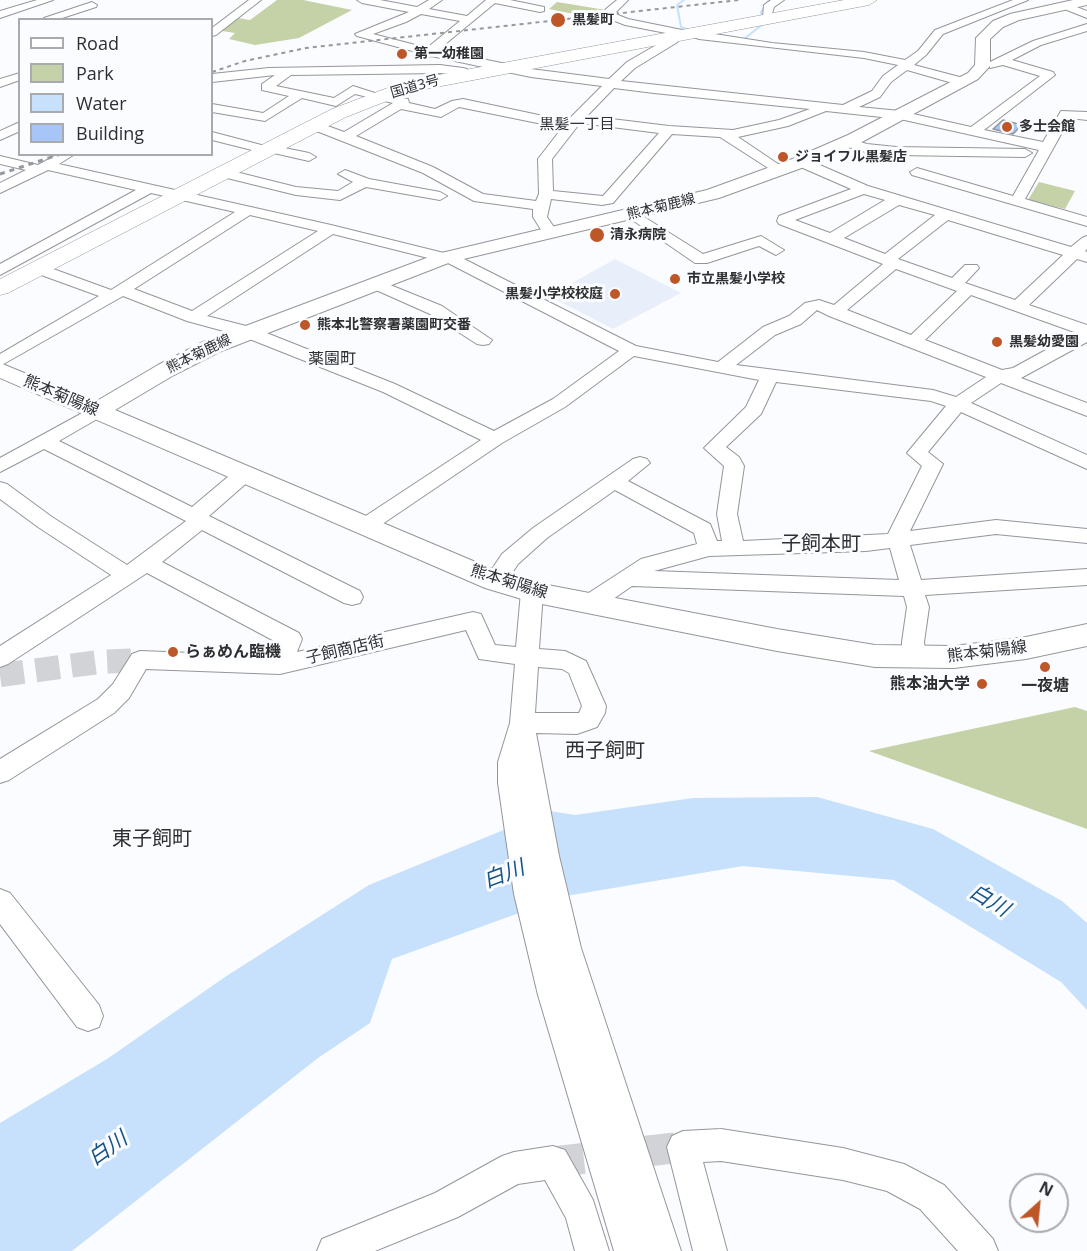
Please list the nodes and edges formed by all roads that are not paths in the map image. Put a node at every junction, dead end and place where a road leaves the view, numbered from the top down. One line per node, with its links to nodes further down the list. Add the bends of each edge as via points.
1 (48, 0): 14 (street)
2 (256, 0): 23 (street)
3 (362, 0): 16 (street)
4 (436, 0): 16 (street)
5 (494, 0): 15 (street); 21 (street)
6 (623, 0): 24 (street, via 610,11 614,17)
7 (851, 0): 13 (highway, 国道3号)
8 (869, 0): 24 (highway, 国道3号)
9 (1023, 0): 27 (street, via 939,32)
10 (1087, 1): 12 (main road)
11 (92, 5): 20 (street)
12 (1066, 6): 18 (street); 28 (main road, via 1015,17 992,27 983,38)
13 (773, 8): 24 (highway, 国道3号)
14 (19, 9): 17 (street); 19 (street)
15 (540, 9)
16 (418, 11): 21 (street); 25 (street, via 361,34)
17 (0, 15)
18 (1087, 15)
19 (48, 18)
20 (54, 18)
21 (467, 19): 25 (street)
22 (1087, 27): 26 (street, via 1037,43)
23 (213, 32)
24 (679, 34): 27 (street, via 864,55); 29 (highway, 国道3号); 37 (street)
25 (429, 52): 29 (street); 30 (street)
26 (1000, 61): 28 (street); 52 (street, via 1049,75)
27 (908, 65): 35 (street); 45 (street, via 887,79 876,94)
28 (982, 66): 35 (main road, 熊本菊鹿線)
29 (493, 68): 32 (highway, 国道3号); 37 (street); 39 (highway, 国道3号)
30 (408, 69): 31 (street); 32 (street)
31 (288, 72): 34 (street); 38 (street, via 266,87)
32 (458, 72): 39 (highway, 国道3号)
33 (18, 77): 36 (street)
34 (213, 78)
35 (963, 81): 46 (main road, 熊本菊鹿線)
36 (0, 84)
37 (611, 84): 44 (street); 48 (street)
38 (298, 95): 39 (street, via 336,102 353,90); 43 (street, via 265,117)
39 (377, 96): 41 (street, via 404,102); 49 (highway, 国道3号); 58 (highway, 国道3号, via 334,110)
40 (213, 101): 42 (street, via 220,102)
41 (399, 105): 48 (street, via 441,113 463,103); 56 (street)
42 (213, 107)
43 (213, 108)
44 (826, 108): 45 (street); 53 (street, via 749,132)
45 (845, 109): 46 (street)
46 (900, 115): 52 (street); 57 (main road, 熊本菊鹿線)
47 (1087, 116): 59 (street, via 1066,114)
48 (573, 122): 51 (street); 77 (street, via 545,159)
49 (314, 125): 56 (street); 58 (highway, 国道3号)
50 (18, 127): 54 (street)
51 (669, 130): 53 (street); 77 (street, via 608,200)
52 (974, 132): 59 (street)
53 (723, 133): 66 (street)
54 (0, 136)
55 (213, 136): 58 (street)
56 (345, 137): 77 (street, via 428,170 479,198)
57 (847, 142): 60 (street, via 865,148); 64 (main road, 熊本菊鹿線)
58 (265, 148): 62 (street); 67 (highway, 国道3号); 74 (highway, 国道3号)
59 (1044, 150): 60 (street); 78 (street)
60 (909, 152): 69 (street, via 925,161 925,165)
61 (65, 156): 65 (street)
62 (309, 157)
63 (0, 160): 65 (street)
64 (801, 162): 66 (main road, 熊本菊鹿線); 73 (street)
65 (43, 167): 71 (street); 72 (street)
66 (779, 171): 80 (main road, 熊本菊鹿線, via 713,194)
67 (224, 173): 70 (street, via 296,191 340,196); 74 (highway, 国道3号)
68 (345, 174): 70 (street)
69 (909, 178): 76 (street); 78 (street)
70 (364, 182): 75 (street)
71 (150, 188): 74 (street); 91 (street)
72 (0, 189)
73 (863, 189): 76 (street); 85 (street, via 784,219)
74 (178, 194): 79 (street); 94 (highway, 国道3号); 96 (highway, 国道3号)
75 (440, 196)
76 (892, 197): 81 (street); 85 (street)
77 (543, 200): 84 (street, via 540,217)
78 (1017, 201): 82 (street)
79 (248, 210): 83 (street); 100 (street)
80 (633, 214): 84 (main road, 熊本菊鹿線); 87 (street, via 701,260 761,241)
81 (946, 214): 89 (street); 92 (street)
82 (1087, 221)
83 (331, 229): 90 (street); 103 (street)
84 (550, 232): 90 (main road, 熊本菊鹿線)
85 (832, 239): 92 (street)
86 (1087, 240): 89 (street)
87 (776, 250)
88 (0, 253): 91 (street)
89 (1080, 255): 101 (street)
90 (444, 258): 97 (main road, 熊本菊鹿線); 108 (street)
91 (17, 261): 95 (street)
92 (890, 262): 98 (street); 102 (street)
93 (971, 268): 98 (street)
94 (39, 269): 99 (highway, 国道3号); 100 (street)
95 (0, 270)
96 (0, 282)
97 (373, 283): 104 (main road, 熊本菊鹿線); 106 (street, via 436,310)
98 (962, 286): 101 (street); 107 (street)
99 (0, 288)
100 (118, 293): 103 (street); 109 (street)
101 (1018, 306): 105 (street)
102 (835, 312): 107 (street); 110 (street, via 814,305 795,320 769,331)
103 (193, 317): 104 (street)
104 (248, 332): 116 (main road, 熊本菊鹿線, via 166,370); 117 (street, via 413,398)
105 (1087, 333): 113 (street, via 1018,373)
106 (483, 340)
107 (913, 342): 113 (street)
108 (632, 350): 110 (street); 117 (street, via 559,403)
109 (0, 361)
110 (722, 368): 112 (street)
111 (0, 370): 116 (main road, 熊本菊陽線)
112 (770, 376): 114 (street, via 933,396); 129 (street, via 754,410 714,447 734,466 728,514)
113 (999, 376): 114 (street); 115 (street)
114 (958, 404): 121 (street); 128 (street, via 917,453 933,464 900,529)
115 (1087, 410)
116 (97, 411): 118 (street); 122 (main road, 熊本菊陽線)
117 (495, 439): 126 (street)
118 (44, 441): 119 (street); 125 (street)
119 (3, 460)
120 (640, 463): 123 (street)
121 (1087, 463)
122 (243, 475): 125 (street); 126 (main road, 熊本菊陽線)
123 (615, 482): 130 (street, via 704,530); 135 (street, via 540,533 510,559)
124 (0, 489): 132 (street)
125 (198, 518): 131 (street); 138 (street)
126 (365, 526): 135 (main road, 熊本菊陽線)
127 (1086, 540): 128 (street, via 996,527)
128 (898, 541): 129 (street); 136 (street)
129 (735, 548): 130 (street)
130 (709, 549): 134 (street, via 649,564)
131 (146, 563): 132 (street); 144 (street, via 291,639)
132 (127, 574): 142 (street)
133 (1087, 577): 136 (street)
134 (629, 578): 136 (street); 139 (street)
135 (495, 581): 137 (main road, 熊本菊陽線)
136 (912, 588): 143 (street, via 918,608)
137 (532, 592): 139 (main road, 熊本菊陽線); 141 (street)
138 (352, 597)
139 (592, 602): 143 (main road, 熊本菊陽線, via 820,648)
140 (1087, 635): 143 (main road, 熊本菊陽線, via 1026,648)
141 (526, 656): 144 (street, 子飼商店街, via 487,652 473,620); 145 (street); 145 (street, via 572,663 578,668 594,706 588,720 577,724)
142 (0, 658)
143 (915, 658)
144 (280, 665): 146 (street, 子飼商店街, via 140,660 106,706)
145 (522, 723): 149 (street, via 528,894 553,995)
146 (0, 772)
147 (0, 902): 148 (street)
148 (88, 1016)
149 (612, 1134): 153 (street); 154 (street)
150 (979, 1250): 155 (street, via 932,1197 892,1176 722,1144 683,1147)
151 (334, 1251): 152 (street, via 446,1205 514,1168 553,1162 581,1212)
152 (592, 1251)
153 (632, 1251)
154 (664, 1251)
155 (710, 1251)

